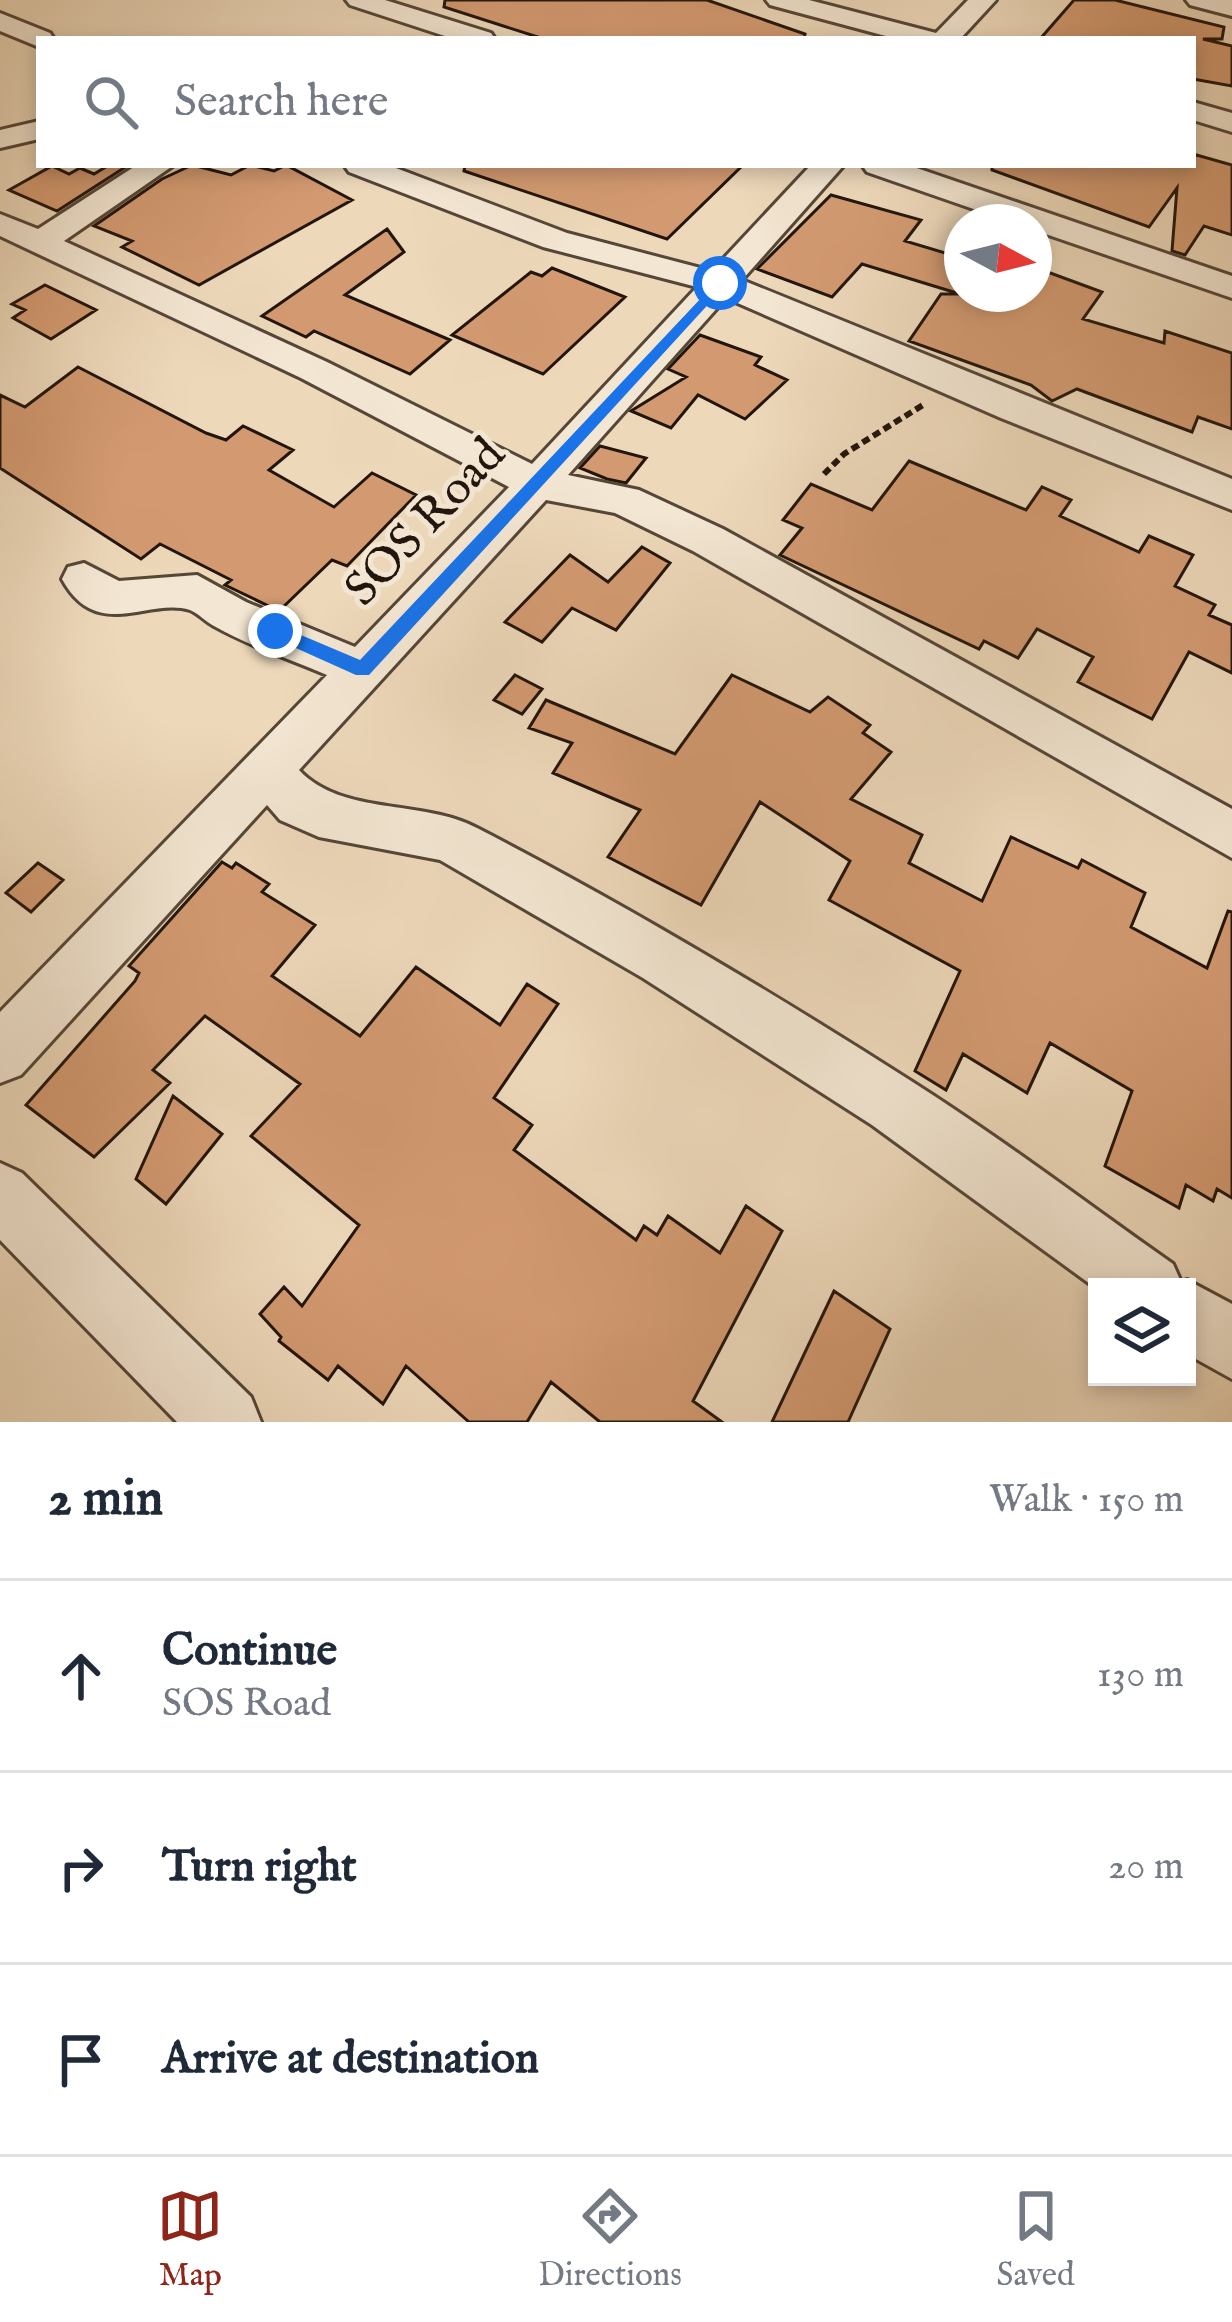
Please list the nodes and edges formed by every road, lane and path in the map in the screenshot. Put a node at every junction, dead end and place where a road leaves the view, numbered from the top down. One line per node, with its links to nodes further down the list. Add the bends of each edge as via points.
1 (359, 0): 6 (street)
2 (779, 0): 10 (street)
3 (982, 0): 11 (street)
4 (1199, 0): 5 (street)
5 (1232, 8)
6 (406, 14): 8 (street); 9 (street)
7 (4, 28): 12 (street)
8 (378, 31)
9 (472, 36)
10 (917, 36)
11 (948, 36)
12 (36, 38)
13 (1196, 112): 14 (street)
14 (1232, 123)
15 (36, 131): 16 (street)
16 (0, 139)
17 (154, 168): 22 (street)
18 (368, 168): 24 (street, via 555,240)
19 (825, 168): 24 (street, SOS Road)
20 (887, 168): 25 (street)
21 (0, 224): 22 (street)
22 (43, 244): 23 (street); 28 (street)
23 (0, 269)
24 (720, 283): 26 (street); 28 (street, SOS Road)
25 (1232, 288)
26 (961, 385): 27 (path, via 850,446); 29 (street)
27 (824, 474)
28 (537, 484): 31 (street, SOS Road); 33 (street, via 624,500 708,540)
29 (1232, 495)
30 (84, 580): 31 (street, via 112,598 197,592)
31 (362, 670): 32 (street, SOS Road)
32 (268, 771): 34 (street, SOS Road); 36 (street, via 319,815 453,841 642,947 893,1104)
33 (1232, 835)
34 (0, 1054)
35 (0, 1195): 39 (street)
36 (1137, 1278)
37 (1196, 1319): 38 (street)
38 (1232, 1345)
39 (226, 1422)

